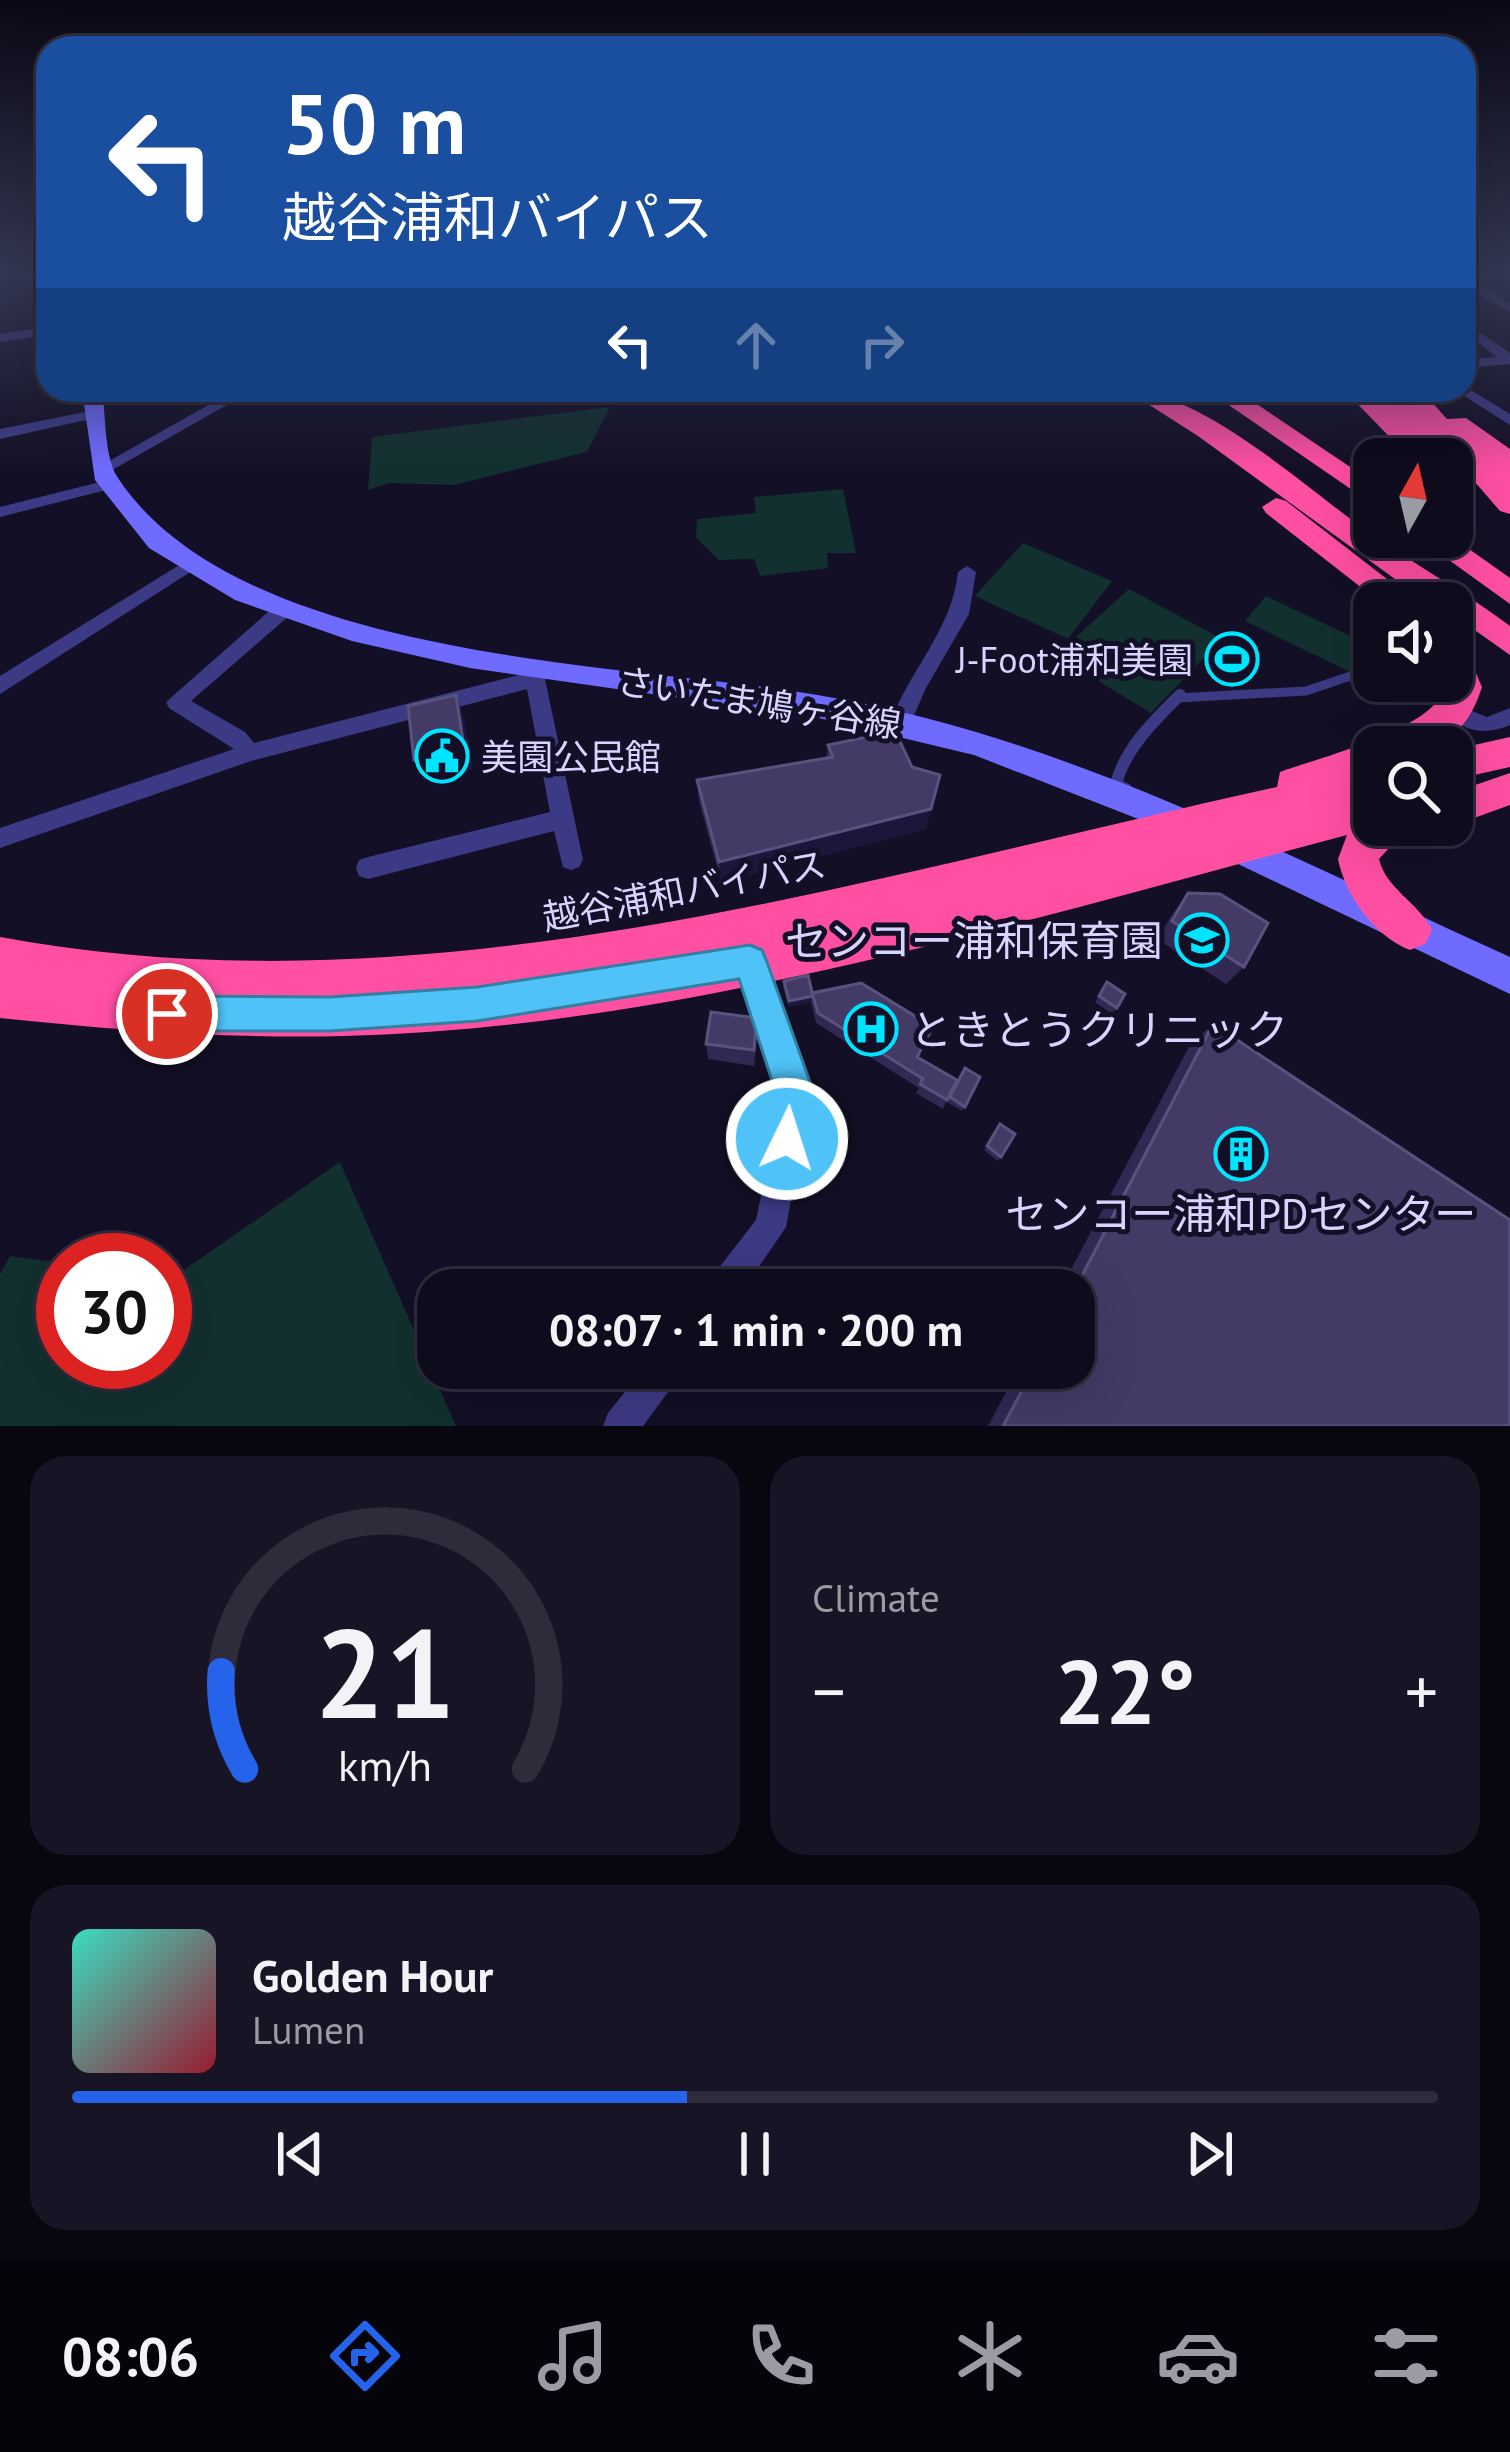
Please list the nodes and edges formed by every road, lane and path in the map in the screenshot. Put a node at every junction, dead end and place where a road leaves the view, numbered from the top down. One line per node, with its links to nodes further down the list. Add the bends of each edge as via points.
1 (1480, 338): 2 (street, via 1510,360)
2 (1476, 363)
3 (1476, 399): 17 (street)
4 (91, 402): 18 (street); 23 (main road, さいたま鳩ヶ谷線)
5 (226, 402): 23 (street)
6 (1135, 402): 35 (highway)
7 (1159, 402): 36 (highway)
8 (1190, 402): 28 (highway)
9 (1237, 402): 25 (highway)
10 (1275, 402): 21 (highway)
11 (1368, 402): 20 (highway)
12 (1391, 402): 26 (highway, bridge, via 1420,436)
13 (1398, 402): 22 (highway, bridge, via 1442,433)
14 (1418, 402): 26 (highway)
15 (1437, 402): 22 (highway)
16 (1457, 402): 19 (highway)
17 (1510, 420)
18 (0, 434)
19 (1510, 435)
20 (1405, 438)
21 (1353, 456)
22 (1510, 459)
23 (105, 477): 27 (street); 32 (main road, さいたま鳩ヶ谷線, via 146,534)
24 (1473, 481): 26 (highway)
25 (1353, 482)
26 (1506, 494)
27 (0, 512)
28 (1353, 519)
29 (1473, 539): 33 (highway)
30 (1402, 558): 40 (highway)
31 (1461, 558): 37 (highway)
32 (189, 565): 38 (main road, さいたま鳩ヶ谷線); 43 (street)
33 (1510, 565)
34 (967, 572): 46 (street, via 964,605)
35 (1374, 582)
36 (1420, 582)
37 (1510, 593)
38 (283, 610): 41 (main road, さいたま鳩ヶ谷線); 48 (street, via 176,702 237,737)
39 (1473, 619): 40 (highway)
40 (1510, 645)
41 (537, 673): 46 (main road, さいたま鳩ヶ谷線); 48 (street); 58 (street)
42 (1353, 675): 55 (lane, via 1306,691 1181,694 1145,729 1118,775 1117,784)
43 (0, 686)
44 (1454, 702): 45 (street, via 1487,727)
45 (1510, 716)
46 (901, 723): 59 (main road, さいたま鳩ヶ谷線, via 1049,768)
47 (1510, 752): 50 (highway)
48 (249, 753): 61 (street)
49 (1353, 759): 60 (highway, via 1313,773)
50 (1473, 760)
51 (1510, 779): 53 (highway)
52 (1353, 788): 60 (highway, 越谷浦和バイパス)
53 (1473, 788)
54 (1510, 789): 56 (highway)
55 (1133, 794)
56 (1473, 802)
57 (1353, 815): 60 (highway, 越谷浦和バイパス)
58 (563, 819): 63 (street); 64 (street)
59 (1181, 825): 60 (highway, 越谷浦和バイパス); 66 (highway, 越谷浦和バイパス, via 686,942 515,970 282,982)
60 (1240, 828): 65 (main road); 67 (highway, 越谷浦和バイパス)
61 (0, 838)
62 (1363, 846): 65 (highway, via 1357,855 1365,882)
63 (571, 860)
64 (368, 868)
65 (1410, 930): 68 (main road)
66 (0, 958)
67 (750, 962): 69 (highway, 越谷浦和バイパス, via 499,1001 330,1014 88,1010); 70 (street, via 796,1096 770,1227)
68 (1510, 976)
69 (0, 996)
70 (739, 1269)
71 (648, 1389): 72 (street)
72 (621, 1426)

